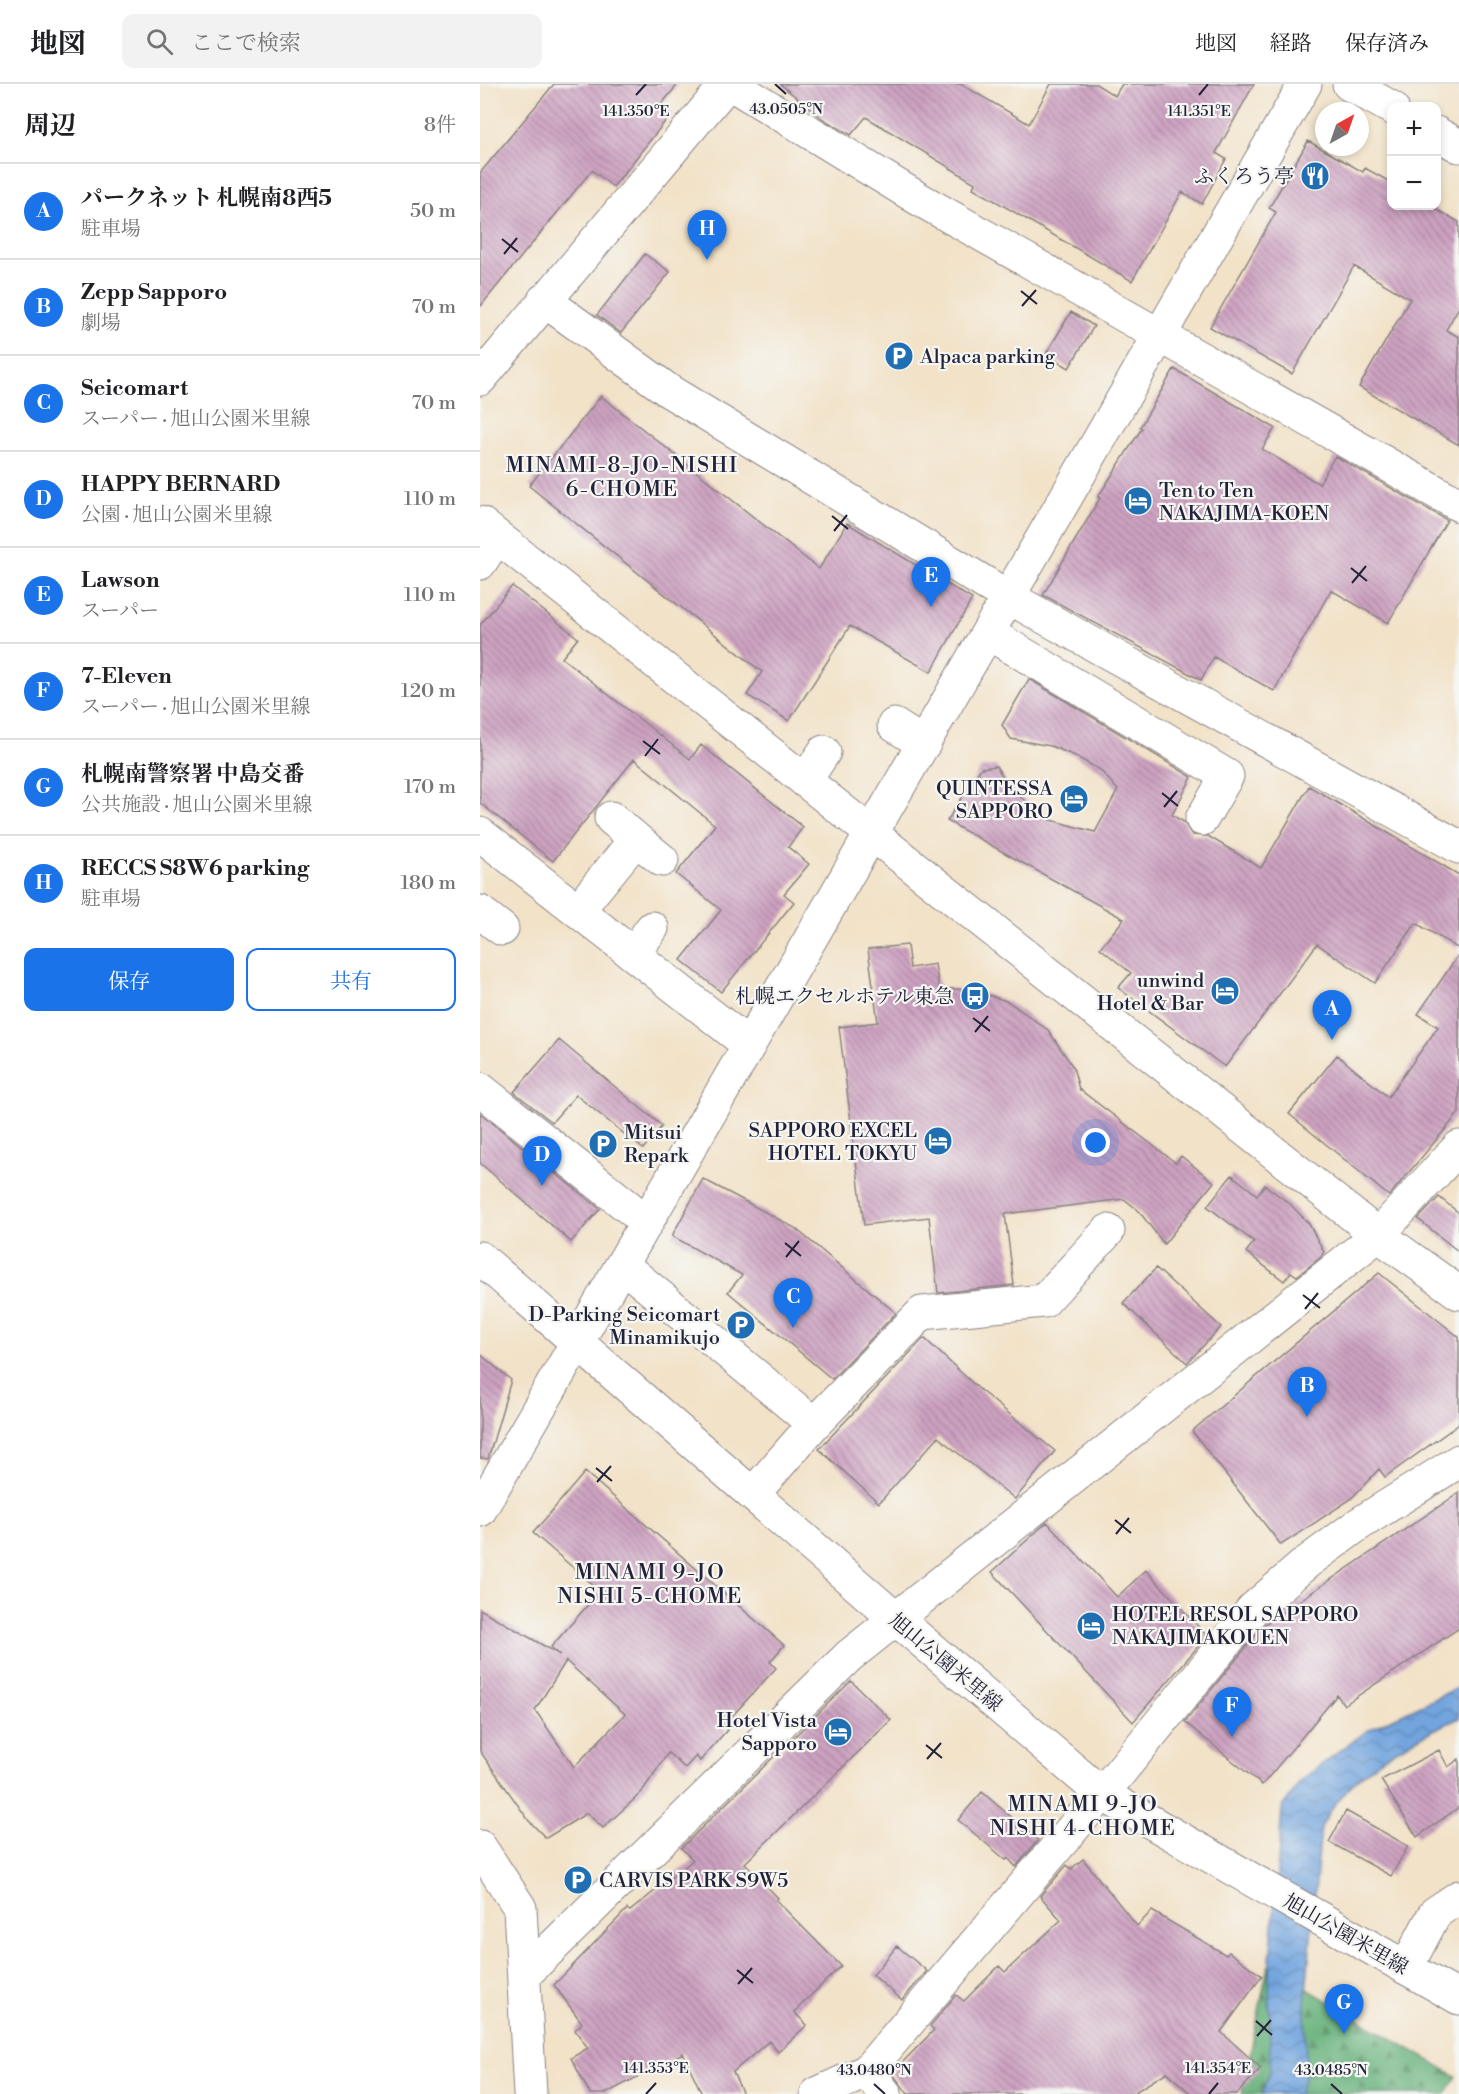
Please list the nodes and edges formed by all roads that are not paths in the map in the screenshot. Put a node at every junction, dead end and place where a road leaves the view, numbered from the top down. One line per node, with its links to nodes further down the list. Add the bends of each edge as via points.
1 (729, 84): 7 (street); 8 (street, via 914,207)
2 (1305, 84): 8 (street)
3 (1349, 84): 4 (street)
4 (1387, 105)
5 (1441, 135): 6 (street)
6 (1459, 146)
7 (544, 300): 9 (street); 12 (street, via 669,391)
8 (1160, 334): 10 (street); 12 (street, via 1057,489)
9 (480, 380)
10 (1459, 506)
11 (486, 541): 17 (street)
12 (1008, 597): 13 (street); 23 (street)
13 (988, 633): 15 (street); 19 (street, via 1227,776)
14 (894, 725): 15 (street)
15 (924, 744): 21 (street)
16 (824, 752): 17 (street)
17 (805, 781): 21 (street)
18 (611, 818): 22 (street)
19 (1202, 819)
20 (480, 834): 25 (street)
21 (872, 834): 28 (street); 33 (street)
22 (636, 839): 24 (street); 25 (street)
23 (1459, 847)
24 (662, 860)
25 (578, 910): 27 (street)
26 (652, 928): 27 (street)
27 (633, 954): 28 (street)
28 (749, 1045): 31 (street)
29 (480, 1089): 31 (street)
30 (1459, 1147): 33 (street)
31 (647, 1222): 35 (street)
32 (1108, 1230): 38 (street, via 1044,1301 922,1313)
33 (1378, 1235): 36 (street); 42 (street)
34 (480, 1258): 37 (street, 旭山公園米里線)
35 (622, 1266): 37 (street); 38 (street)
36 (1459, 1293)
37 (577, 1342): 40 (street, 旭山公園米里線); 41 (street)
38 (814, 1424): 40 (street)
39 (1459, 1461): 43 (street, via 1359,1524 1253,1609)
40 (753, 1494): 42 (street, 旭山公園米里線)
41 (480, 1510)
42 (896, 1619): 43 (street, 旭山公園米里線); 47 (street, via 849,1656)
43 (1102, 1794): 46 (street, 旭山公園米里線); 49 (street)
44 (480, 1847): 47 (street, via 520,1908)
45 (1459, 1897): 46 (street, via 1435,1913)
46 (1406, 1968): 48 (street, 旭山公園米里線)
47 (525, 1975): 50 (street)
48 (1459, 1998)
49 (876, 2083): 51 (street)
50 (530, 2094)
51 (817, 2094)

